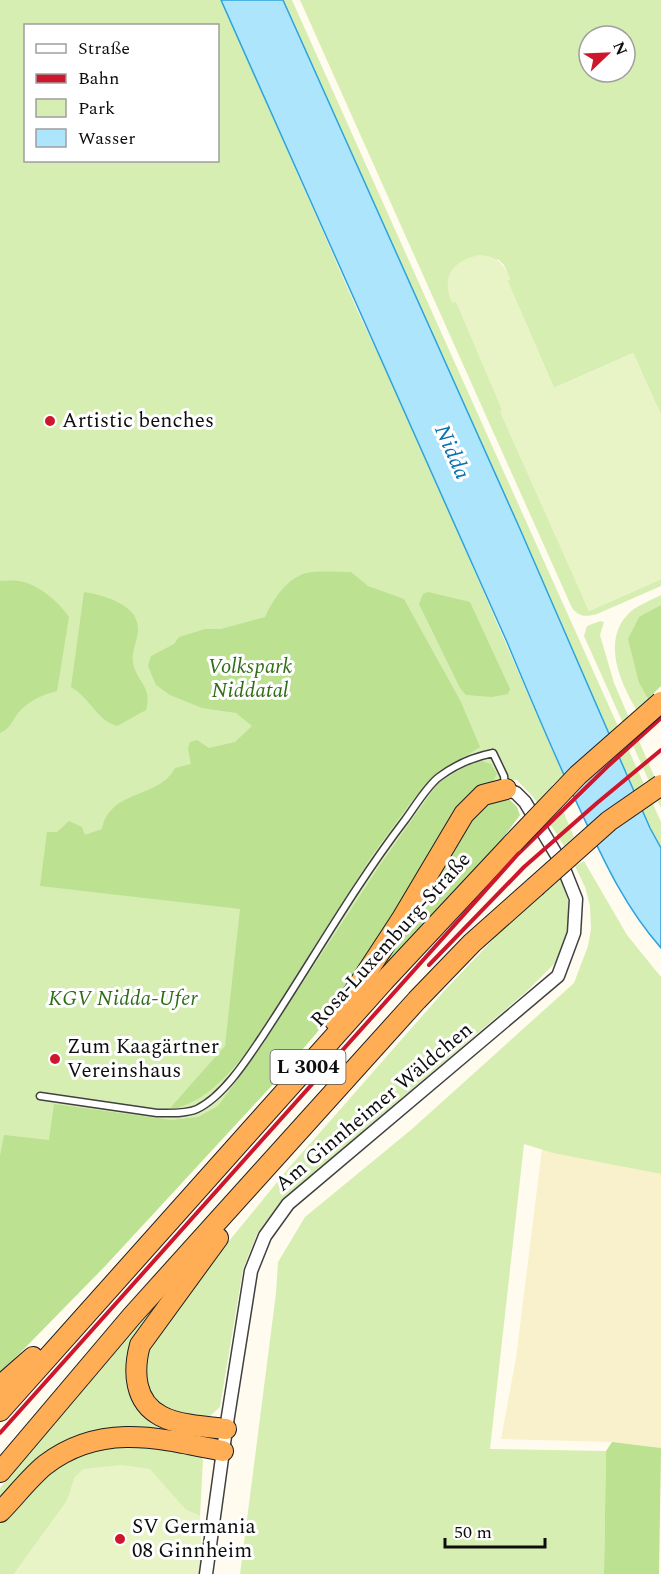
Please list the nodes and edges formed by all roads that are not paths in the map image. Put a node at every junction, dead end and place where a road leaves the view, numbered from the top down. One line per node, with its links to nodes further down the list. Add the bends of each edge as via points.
1 (661, 702): 4 (highway, Rosa-Luxemburg-Straße / L 3004, bridge, via 578,775 442,917)
2 (661, 785): 6 (highway, L 3004, bridge, via 609,821 472,944)
3 (506, 789): 4 (highway, via 483,795 464,814 354,994); 5 (lane, via 493,753 460,764 437,778 375,860 251,1053 213,1098 196,1110 157,1113); 10 (street, Am Ginnheimer Wäldchen, via 525,802 562,864 576,899 574,933 558,976 288,1204 265,1236 251,1271)
4 (285, 1093): 7 (highway, Rosa-Luxemburg-Straße / L 3004)
5 (40, 1096)
6 (265, 1170): 10 (highway, via 145,1337 135,1362 138,1391 161,1416); 12 (highway, L 3004, via 132,1317)
7 (105, 1293): 8 (highway); 9 (highway, Rosa-Luxemburg-Straße / L 3004)
8 (0, 1386)
9 (0, 1411)
10 (226, 1429): 11 (street, Am Ginnheimer Wäldchen)
11 (224, 1451): 13 (highway, via 136,1437 99,1439 78,1445 43,1467); 14 (street, Am Ginnheimer Wäldchen)
12 (0, 1472)
13 (0, 1512)
14 (206, 1574)

